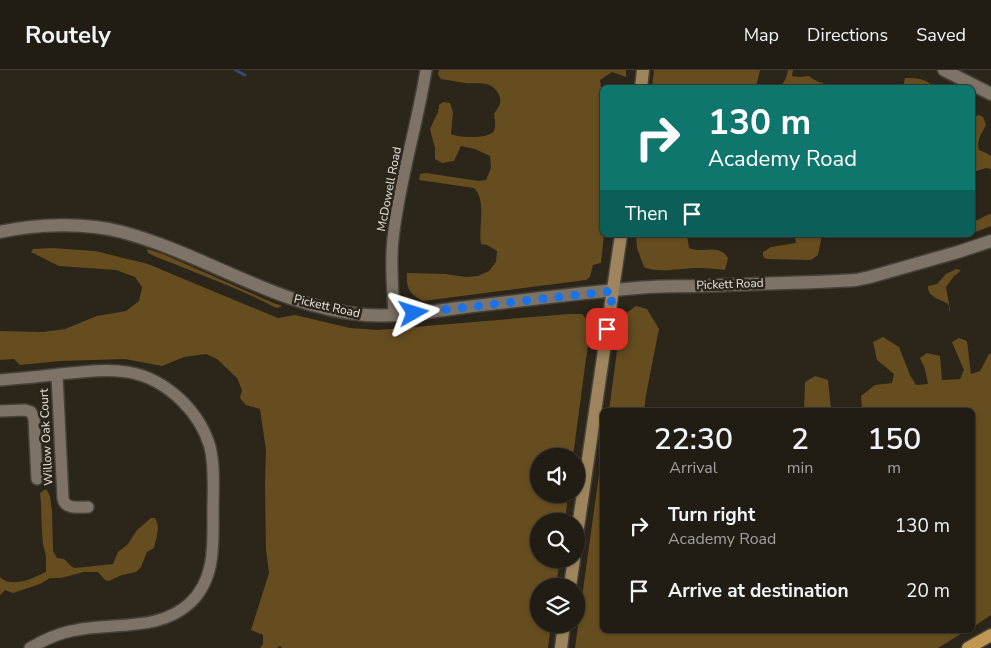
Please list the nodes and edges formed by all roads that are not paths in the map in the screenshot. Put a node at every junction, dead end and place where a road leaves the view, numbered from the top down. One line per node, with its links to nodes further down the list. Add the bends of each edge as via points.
1 (426, 70): 12 (street, McDowell Road, via 396,213 392,259)
2 (643, 70): 4 (main road)
3 (944, 70): 5 (street)
4 (641, 85)
5 (973, 85)
6 (975, 86): 7 (street)
7 (991, 94)
8 (0, 232): 12 (street, Pickett Road, via 52,225 114,230 179,251 314,305 350,313)
9 (621, 237): 11 (main road)
10 (991, 241): 11 (street, Pickett Road, via 856,280)
11 (613, 291): 12 (street, Pickett Road); 18 (main road)
12 (394, 315)
13 (57, 375): 14 (street); 17 (street, Willow Oak Court, via 63,499 68,506); 21 (street, via 100,370 139,374 173,392 192,412 207,438 213,465 211,565 197,596 168,618 143,624 72,630)
14 (0, 380)
15 (0, 411): 16 (street, via 31,412)
16 (37, 479)
17 (88, 507)
18 (580, 513)
19 (563, 633): 22 (main road)
20 (991, 635): 23 (main road)
21 (30, 648)
22 (561, 648)
23 (968, 648)

